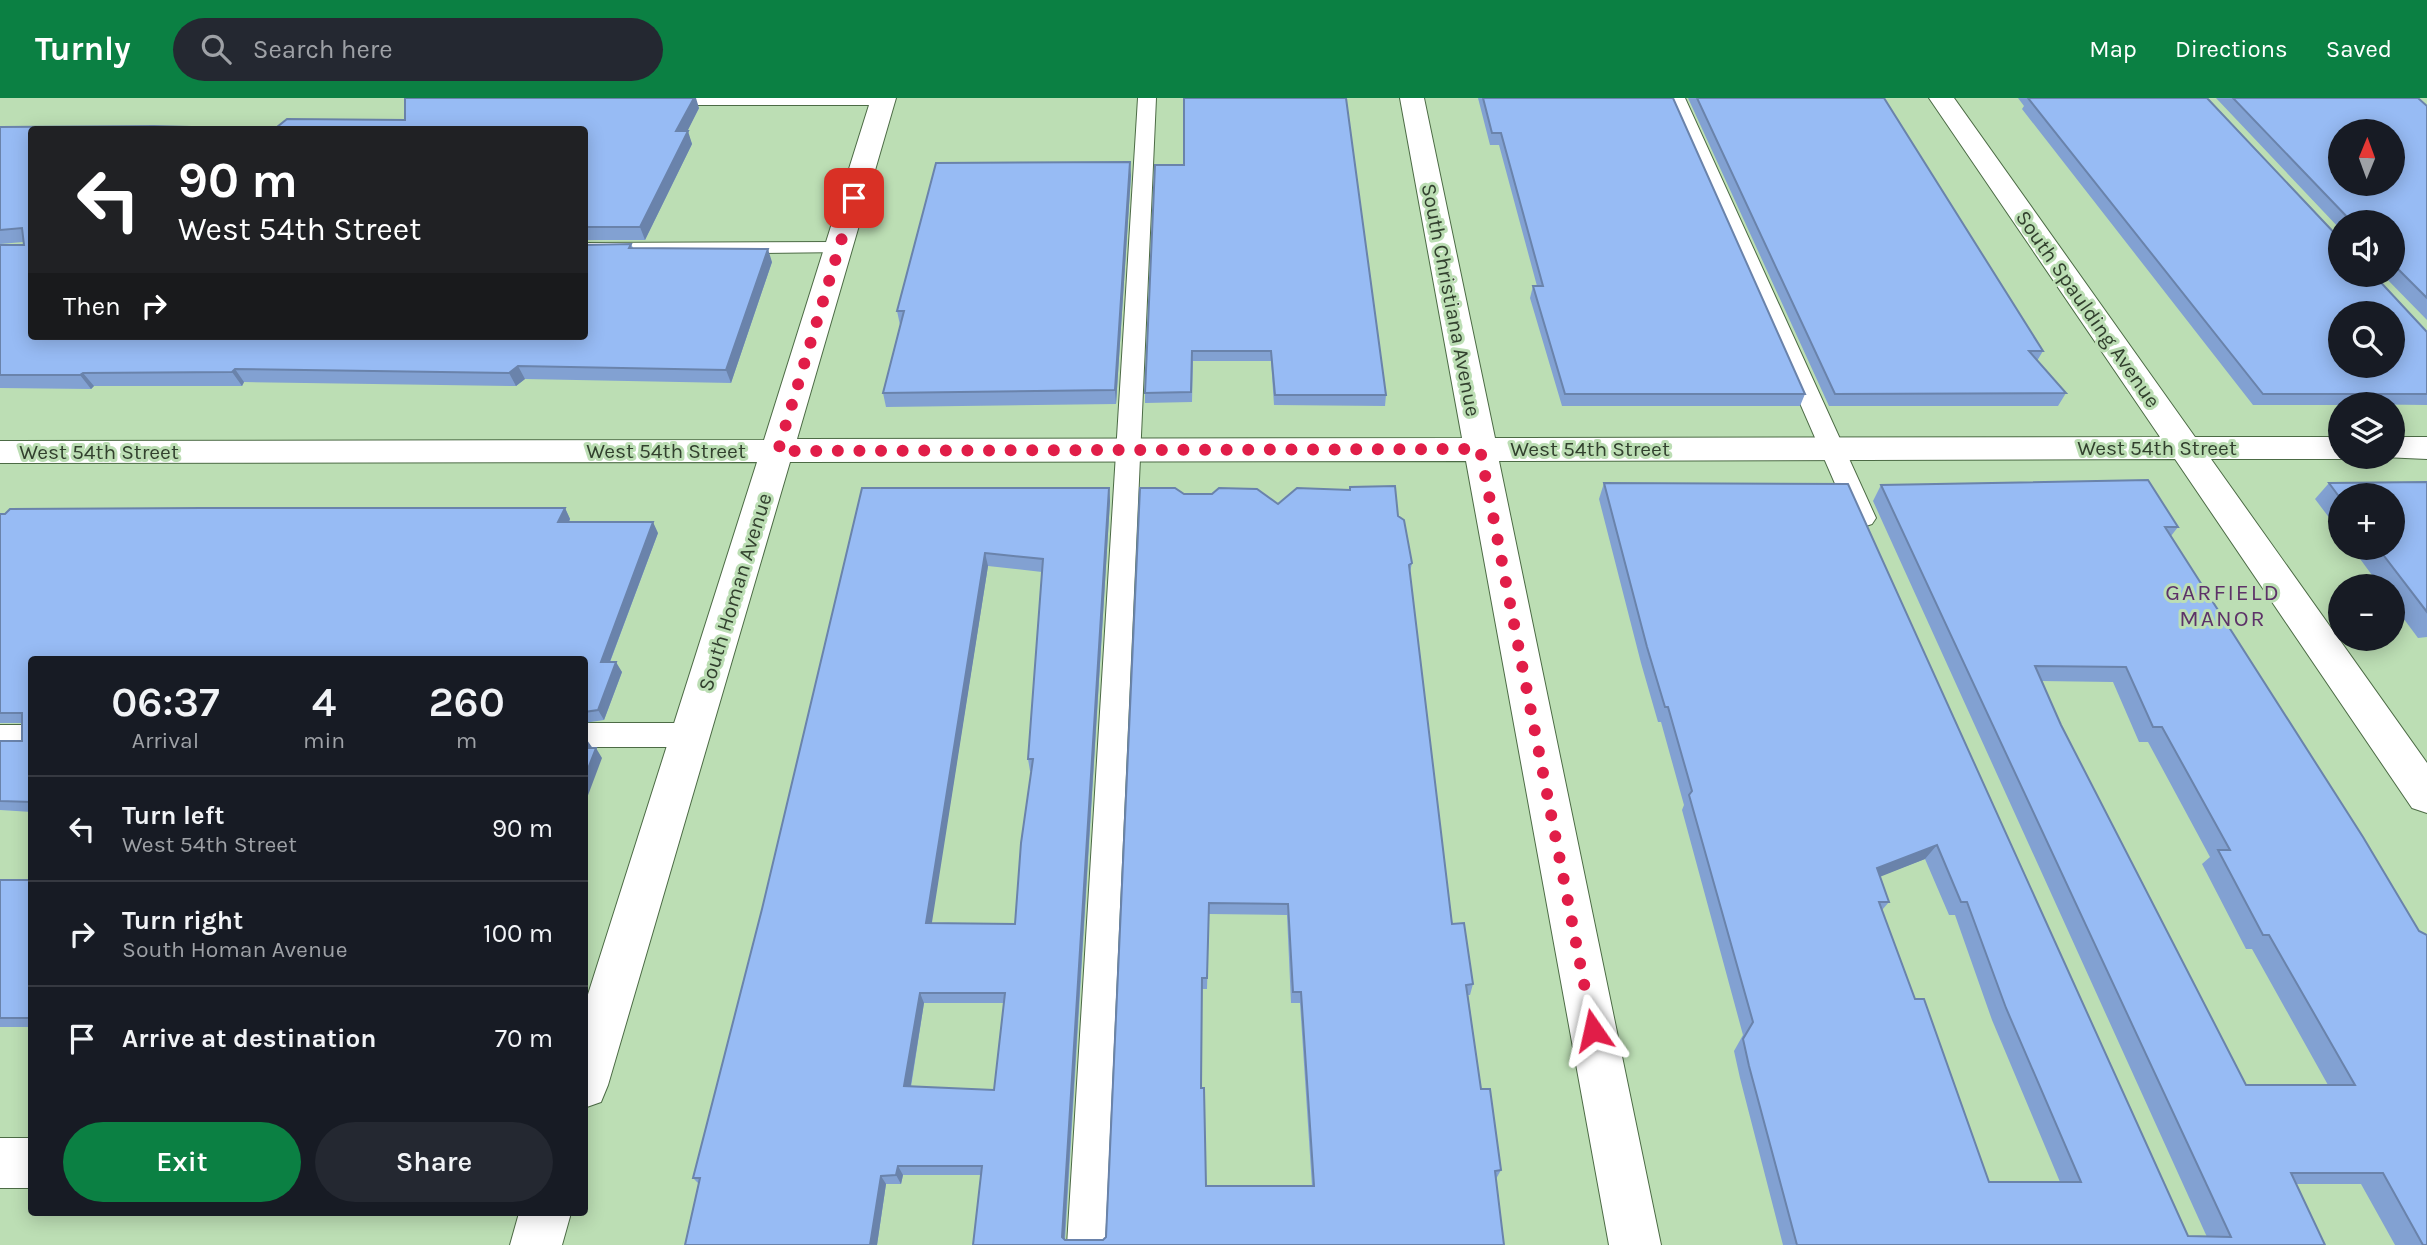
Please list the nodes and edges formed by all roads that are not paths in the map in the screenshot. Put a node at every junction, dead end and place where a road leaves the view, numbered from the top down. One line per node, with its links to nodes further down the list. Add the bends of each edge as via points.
1 (602, 98): 2 (street)
2 (884, 98): 7 (street, South Homan Avenue)
3 (1147, 98): 15 (lane)
4 (1412, 98): 13 (street, South Christiana Avenue)
5 (1676, 98): 14 (lane)
6 (1941, 98): 9 (street, South Spaulding Avenue)
7 (839, 248): 8 (lane); 16 (street, South Homan Avenue)
8 (588, 249)
9 (2185, 448): 10 (street, West 54th Street); 14 (street, West 54th Street); 23 (street, South Spaulding Avenue)
10 (2328, 448)
11 (2405, 448): 12 (street)
12 (2427, 448)
13 (1480, 449): 14 (street, West 54th Street); 15 (street, West 54th Street); 30 (street, South Christiana Avenue)
14 (1831, 449): 18 (lane)
15 (1126, 450): 16 (street, West 54th Street); 29 (lane)
16 (778, 451): 17 (street, West 54th Street); 20 (street, South Homan Avenue)
17 (0, 452)
18 (1873, 541)
19 (588, 735): 20 (lane)
20 (691, 735): 24 (street, South Homan Avenue)
21 (0, 737): 22 (lane)
22 (28, 737)
23 (2427, 796)
24 (588, 1072)
25 (0, 1163): 26 (street)
26 (28, 1163)
27 (544, 1216): 28 (street)
28 (536, 1245)
29 (1086, 1245)
30 (1634, 1245)

